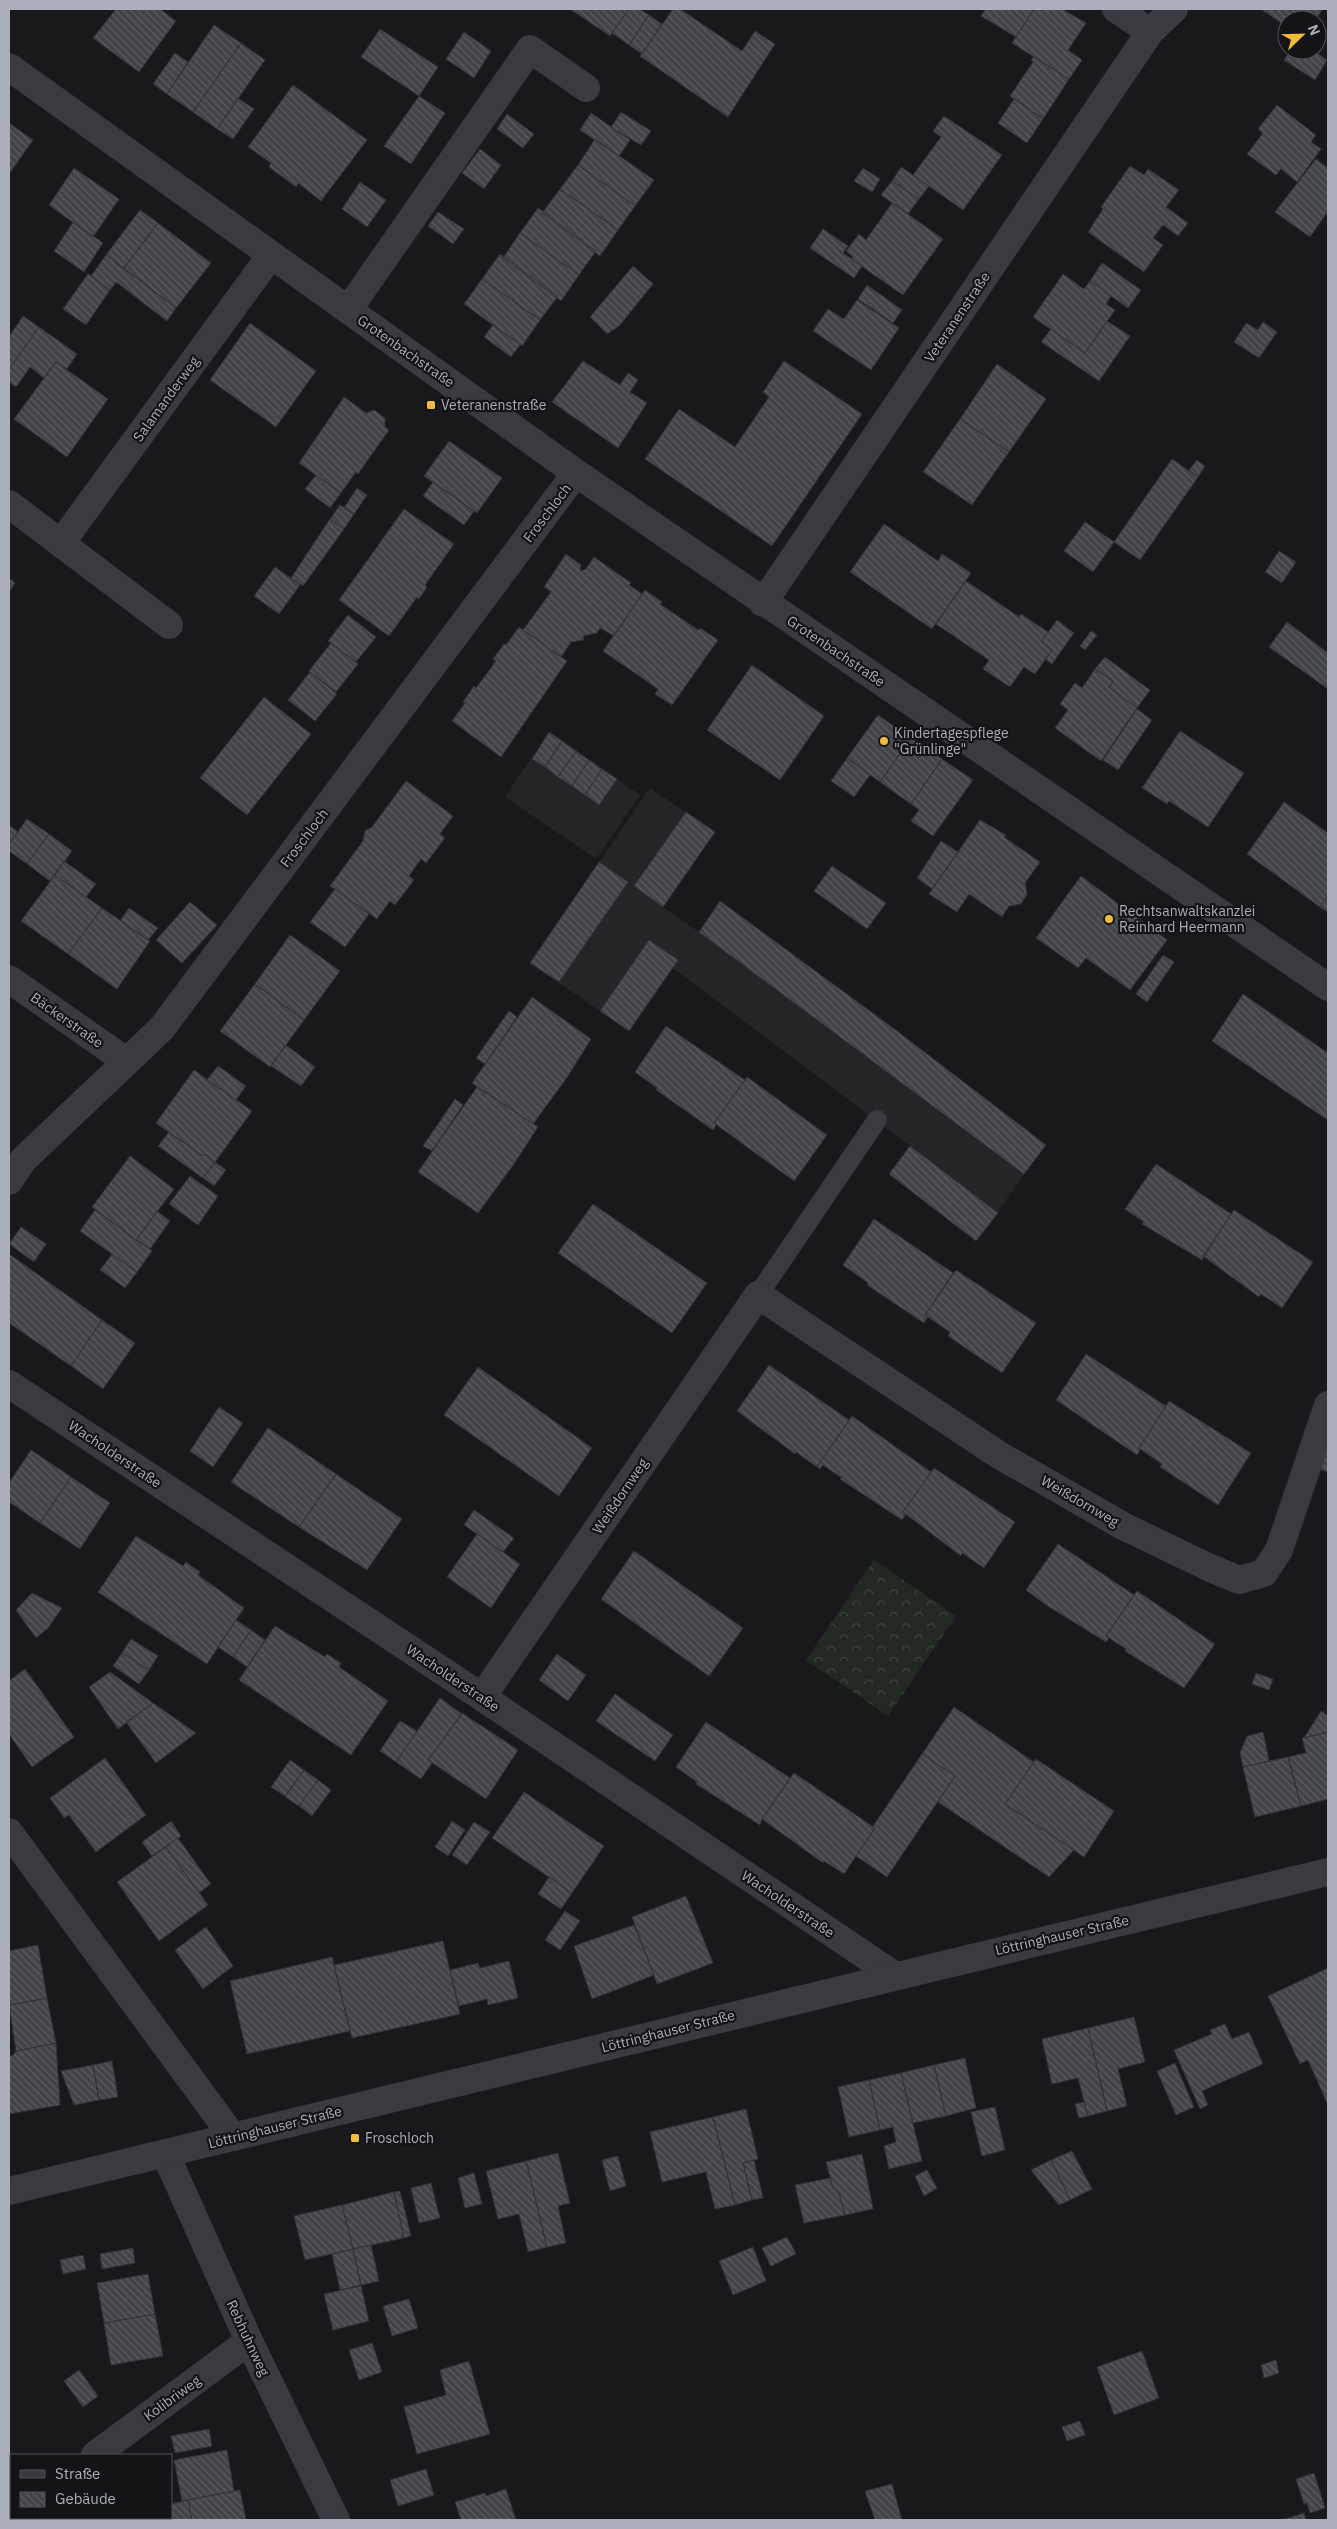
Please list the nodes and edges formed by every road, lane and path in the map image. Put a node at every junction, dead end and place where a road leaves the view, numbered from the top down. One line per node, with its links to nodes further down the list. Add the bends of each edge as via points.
1 (1116, 9): 3 (street)
2 (1174, 9): 3 (street, Veteranenstraße)
3 (1150, 32): 11 (street, Veteranenstraße)
4 (9, 67): 6 (street, Grotenbachstraße)
5 (586, 88): 7 (street, Grotenbachstraße, via 530,49)
6 (271, 255): 7 (street, Grotenbachstraße); 10 (street, Salamanderweg)
7 (348, 310): 8 (street, Grotenbachstraße)
8 (576, 473): 11 (street, Grotenbachstraße); 15 (street, Froschloch, via 162,1028)
9 (9, 504): 10 (street)
10 (61, 543): 12 (street)
11 (764, 603): 14 (street, Grotenbachstraße)
12 (169, 625)
13 (9, 979): 15 (street, Bäckerstraße)
14 (1328, 988)
15 (126, 1061): 17 (street, Froschloch, via 23,1160)
16 (877, 1120): 18 (lane, Weißdornweg)
17 (9, 1181)
18 (758, 1295): 20 (street, Weißdornweg, via 999,1454 1148,1539 1239,1580 1264,1573 1279,1550); 21 (street, Weißdornweg)
19 (9, 1384): 21 (street, Wacholderstraße)
20 (1328, 1405)
21 (482, 1697): 24 (street, Wacholderstraße)
22 (9, 1832): 25 (street)
23 (1328, 1872): 24 (street, Löttringhauser Straße)
24 (894, 1976): 25 (street, Löttringhauser Straße)
25 (233, 2138): 26 (street, Löttringhauser Straße)
26 (165, 2153): 27 (street, Löttringhauser Straße); 28 (street, Rebhuhnweg)
27 (9, 2191)
28 (249, 2341): 29 (street, Kolibriweg); 30 (street, Rebhuhnweg)
29 (96, 2454)
30 (336, 2520)

